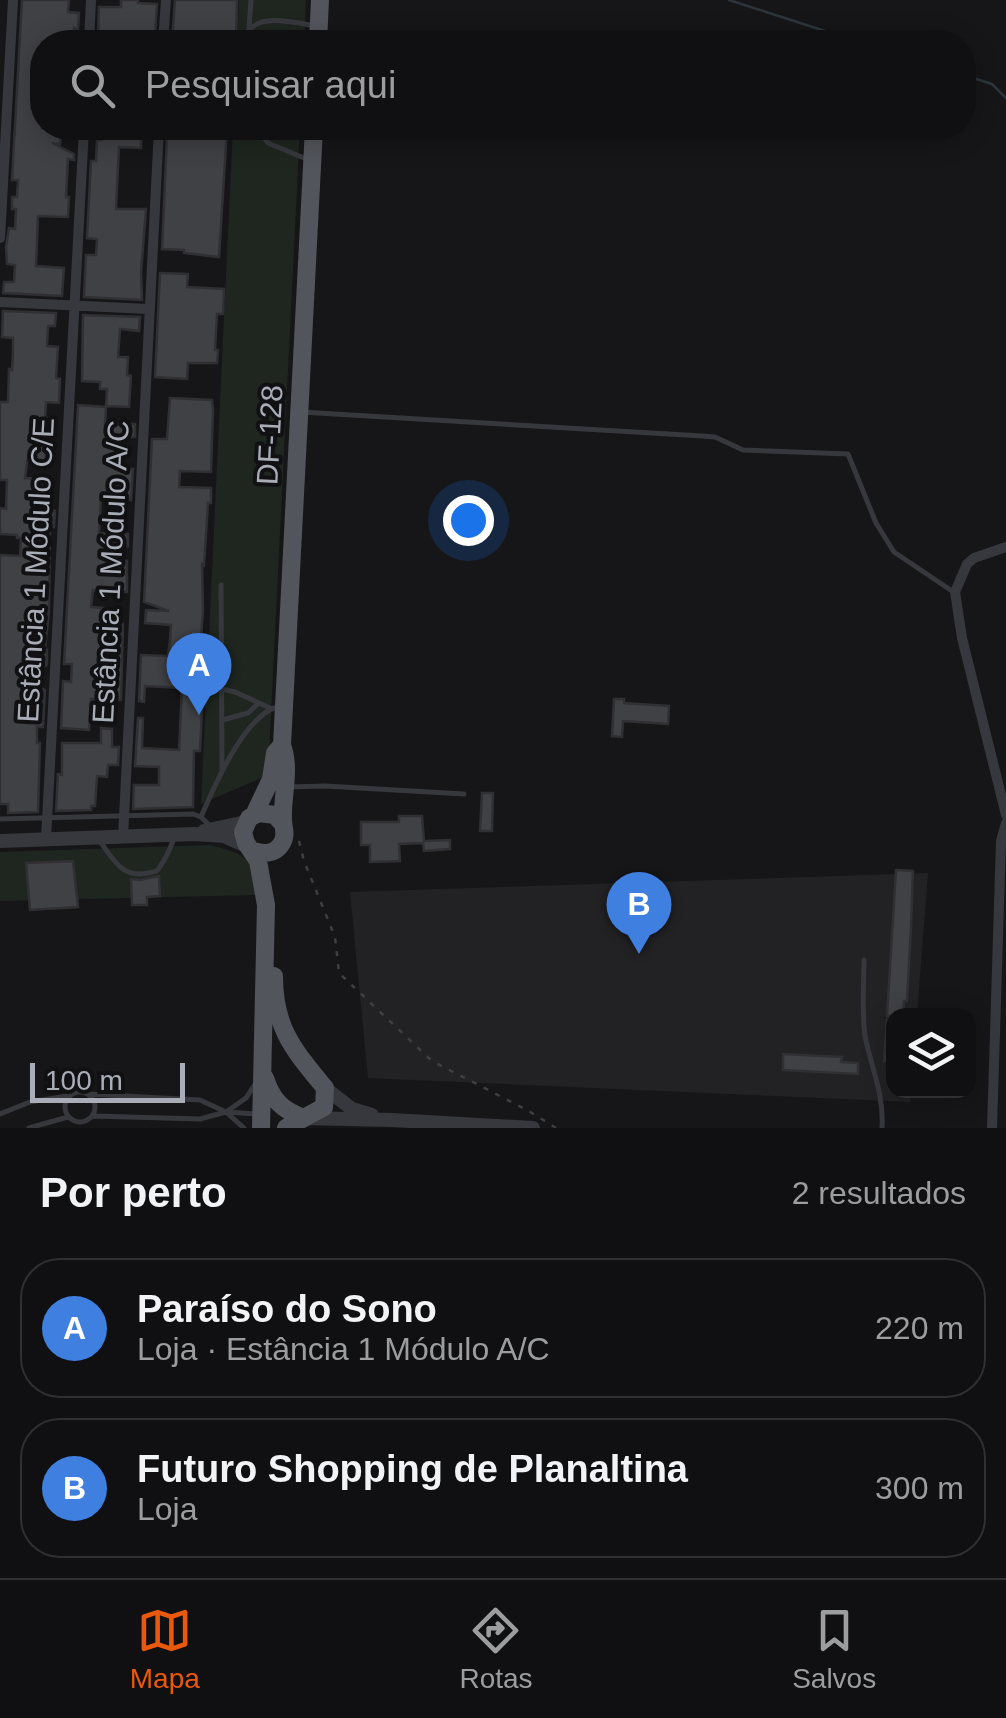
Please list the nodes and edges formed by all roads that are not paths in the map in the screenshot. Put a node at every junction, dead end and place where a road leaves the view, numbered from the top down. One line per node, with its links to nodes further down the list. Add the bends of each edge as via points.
1 (13, 0): 16 (street)
2 (91, 0): 6 (street)
3 (166, 0): 7 (street)
4 (250, 0): 8 (lane)
5 (320, 0): 10 (main road)
6 (89, 30)
7 (165, 30)
8 (248, 30): 9 (lane, via 265,20)
9 (303, 30)
10 (318, 30)
11 (83, 140): 18 (street, Estância 1 Módulo C/E)
12 (158, 140): 19 (street, Estância 1 Módulo A/C)
13 (266, 140): 15 (lane)
14 (313, 140): 15 (main road, DF-128 / DF-128)
15 (312, 161): 20 (main road, DF-128 / DF-128)
16 (0, 238)
17 (0, 302): 18 (street)
18 (75, 304): 19 (street); 34 (street, Estância 1 Módulo C/E)
19 (148, 308): 33 (street, Estância 1 Módulo A/C)
20 (299, 412): 23 (lane, via 702,436 743,450 848,454 894,552); 26 (main road, DF-128 / DF-128)
21 (1006, 547): 23 (street, via 967,564)
22 (221, 585): 24 (lane)
23 (955, 592): 32 (street)
24 (222, 689): 25 (lane); 27 (lane)
25 (259, 703): 26 (lane); 27 (lane)
26 (277, 707): 28 (main road, DF-128 / DF-128); 29 (lane, via 248,730)
27 (222, 720): 29 (lane)
28 (282, 745): 30 (main road, DF-128 / DF-128); 35 (main road, DF-128 / DF-128)
29 (222, 769): 37 (lane)
30 (286, 787): 31 (lane); 39 (main road, DF-128 / DF-128)
31 (464, 794)
32 (1006, 814)
33 (124, 815): 34 (lane); 37 (lane, via 193,814); 42 (street, Estância 1 Módulo A/C)
34 (48, 817): 36 (lane); 44 (street, Estância 1 Módulo C/E)
35 (250, 818): 37 (street); 39 (main road, via 270,813); 47 (main road, DF-128, via 244,838)
36 (0, 819)
37 (207, 822): 41 (street)
38 (1006, 823): 68 (street, via 1000,841)
39 (289, 825): 46 (main road, DF-128)
40 (176, 834): 41 (street); 42 (street); 43 (lane, via 163,864 141,875 120,870)
41 (194, 834): 47 (street, via 224,836)
42 (123, 837): 43 (street)
43 (98, 838): 44 (street)
44 (46, 839): 45 (street)
45 (0, 840)
46 (278, 848): 47 (main road); 49 (main road, DF-128, via 274,983 276,1009)
47 (251, 849): 50 (main road, DF-128, via 266,904)
48 (864, 960): 67 (lane, via 865,1038)
49 (293, 1049): 50 (main road, via 278,1047); 51 (main road, DF-128)
50 (262, 1060): 54 (lane, via 246,1098); 58 (main road, via 274,1100); 60 (main road, DF-128)
51 (325, 1088): 58 (main road, via 324,1106); 59 (street, via 352,1109)
52 (88, 1094): 53 (lane); 54 (lane, via 200,1100); 56 (lane)
53 (70, 1096): 55 (lane); 57 (lane)
54 (226, 1112): 56 (lane, via 200,1119); 60 (lane); 64 (lane)
55 (0, 1114)
56 (93, 1116): 61 (lane)
57 (68, 1117): 61 (lane); 63 (lane)
58 (304, 1118): 59 (street); 60 (lane); 65 (main road)
59 (392, 1120): 62 (street)
60 (262, 1121)
61 (81, 1125)
62 (458, 1126): 66 (street)
63 (29, 1128)
64 (244, 1128)
65 (286, 1128)
66 (533, 1128)
67 (882, 1128)
68 (992, 1128)

